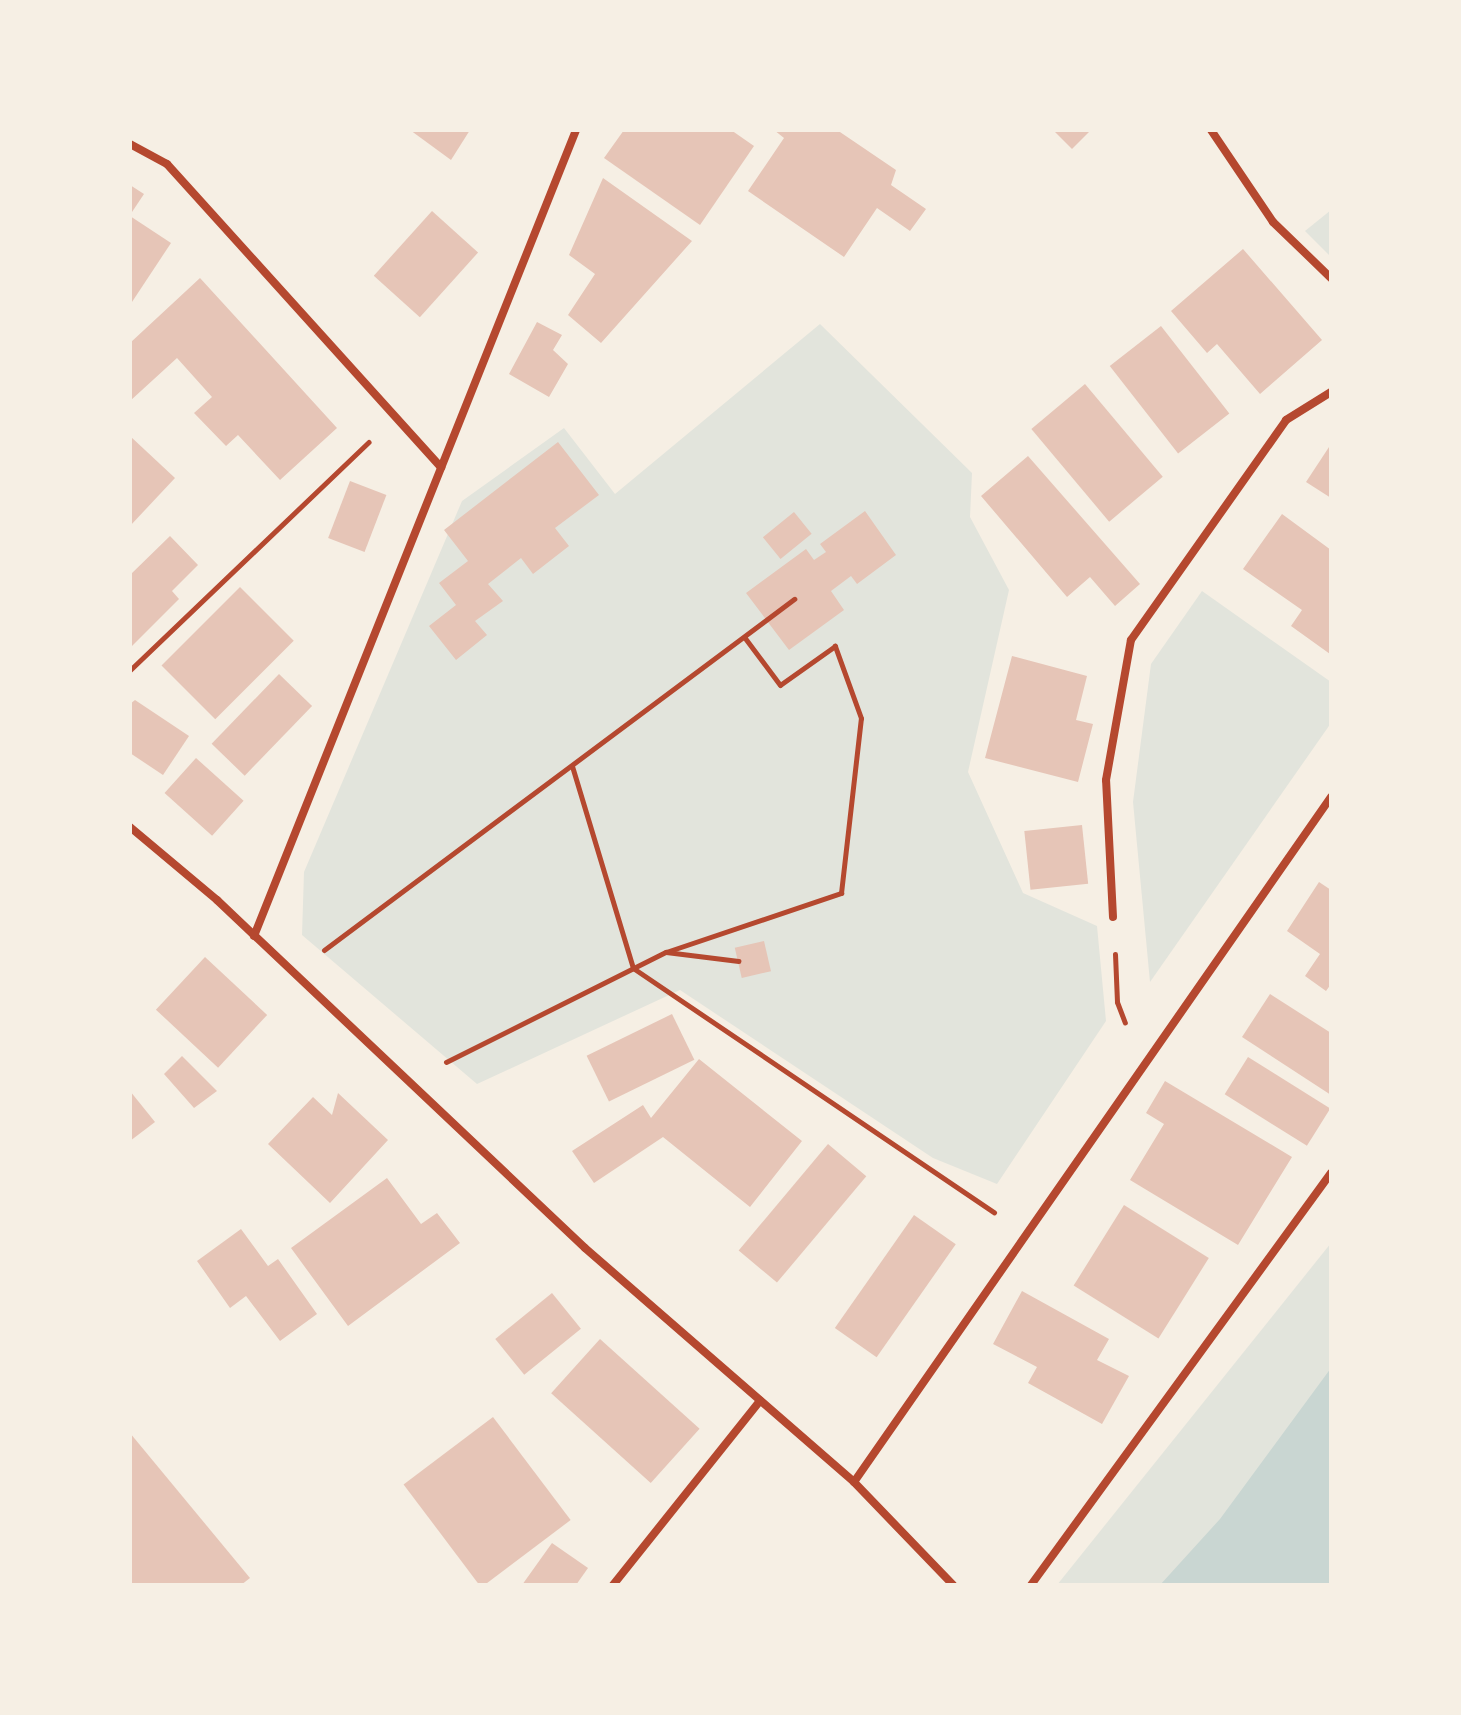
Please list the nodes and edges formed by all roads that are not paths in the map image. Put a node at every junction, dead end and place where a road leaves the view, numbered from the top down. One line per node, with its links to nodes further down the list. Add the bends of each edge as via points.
1 (576, 130): 6 (street)
2 (1211, 130): 4 (street, via 1273,222)
3 (130, 144): 6 (street, via 167,164)
4 (1331, 278)
5 (1331, 392): 9 (street, via 1286,420 1131,640 1106,780)
6 (441, 467): 10 (street)
7 (1331, 797): 13 (street)
8 (130, 827): 10 (street)
9 (1113, 917)
10 (254, 936): 12 (street, via 585,1248)
11 (1331, 1173): 16 (street)
12 (760, 1401): 13 (street); 14 (street)
13 (854, 1482): 15 (street)
14 (613, 1585)
15 (953, 1585)
16 (1031, 1585)

